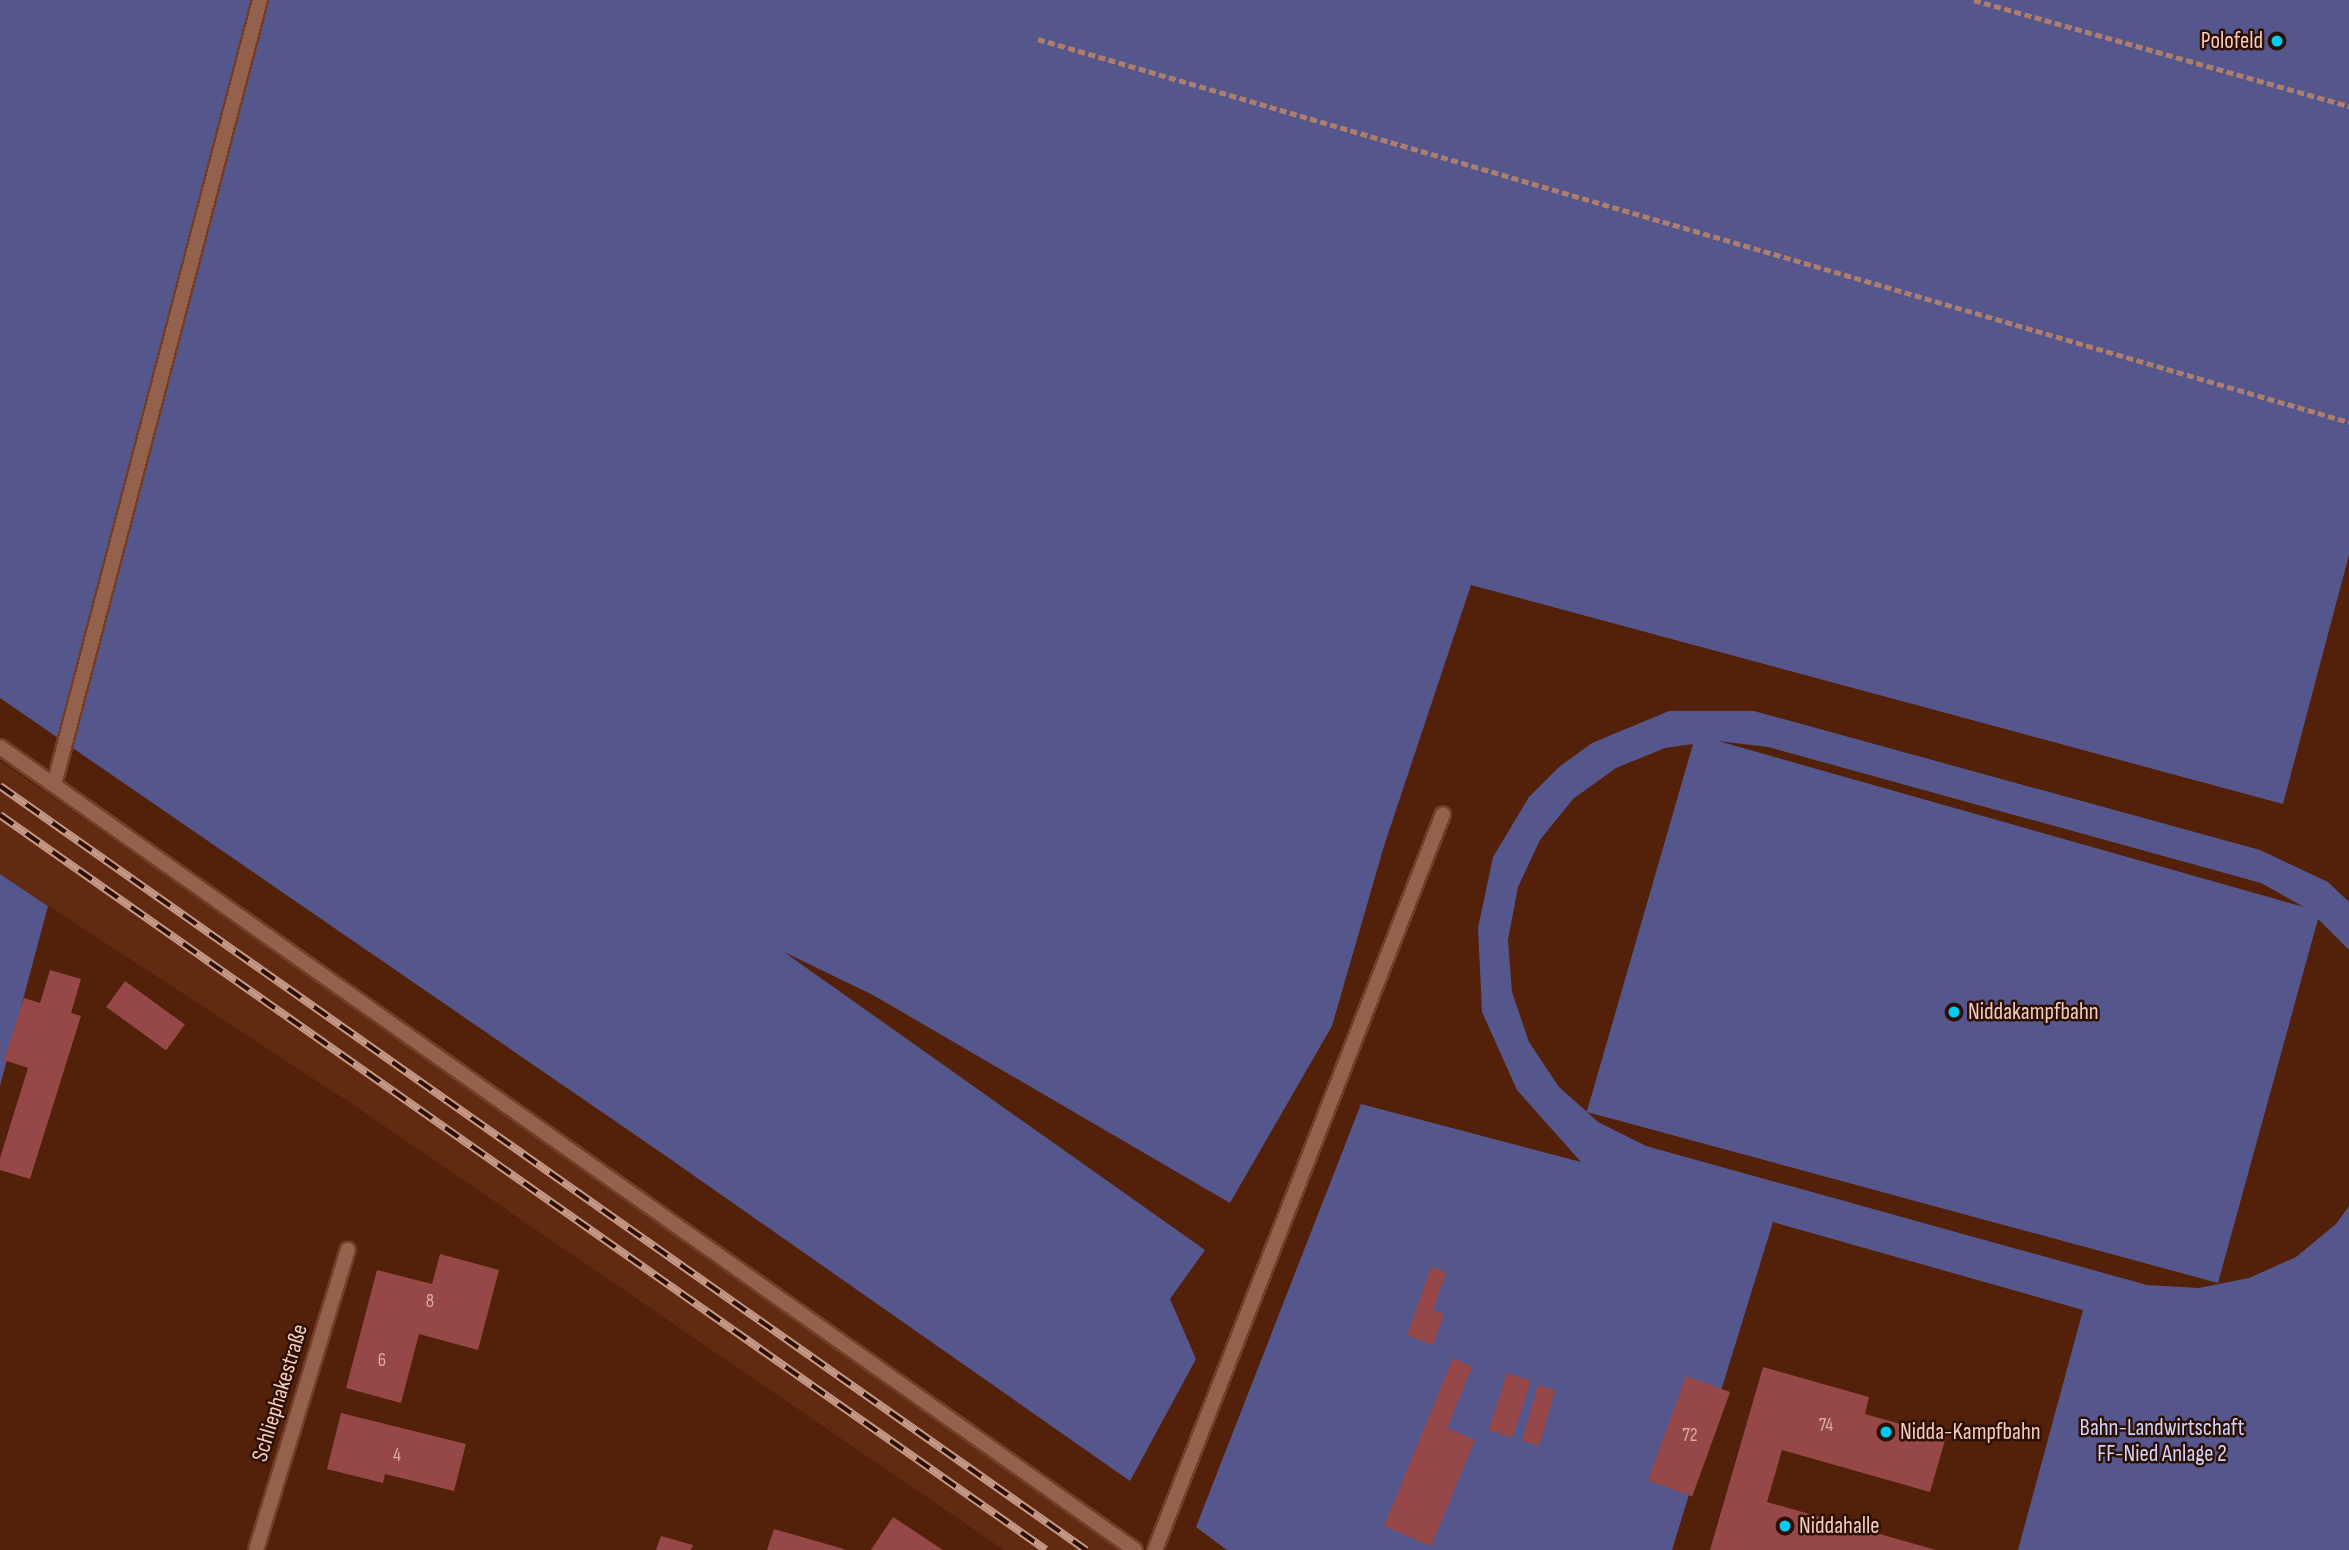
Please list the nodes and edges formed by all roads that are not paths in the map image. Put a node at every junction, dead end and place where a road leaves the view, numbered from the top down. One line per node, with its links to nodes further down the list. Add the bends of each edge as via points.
1 (260, 0): 3 (street)
2 (0, 747): 3 (street)
3 (54, 785): 7 (street)
4 (1443, 814): 8 (street)
5 (348, 1250): 6 (street, Schliephakestraße)
6 (256, 1550)
7 (1135, 1550)
8 (1155, 1550)

